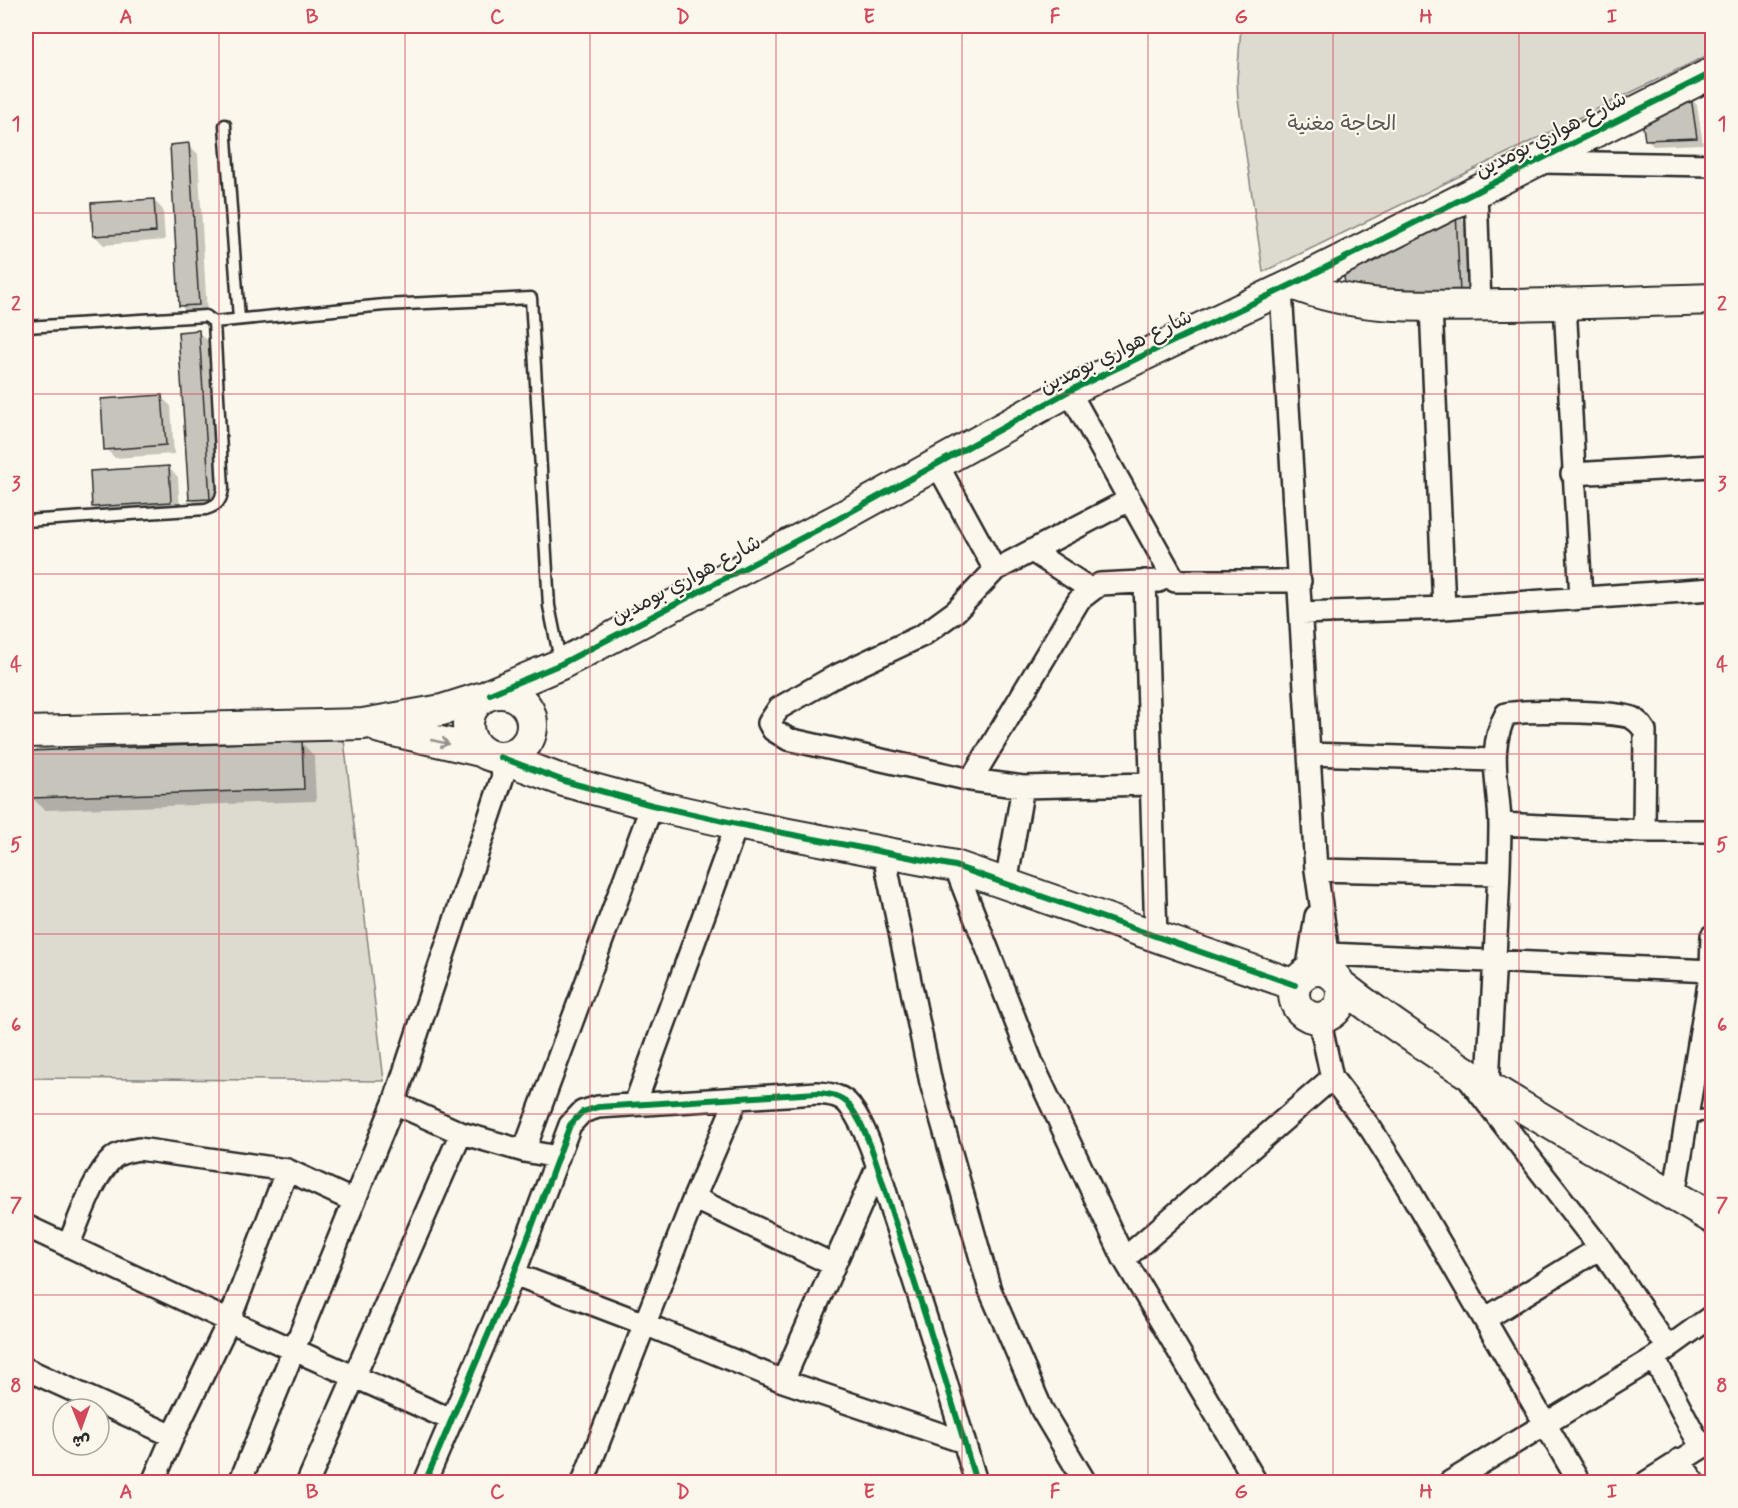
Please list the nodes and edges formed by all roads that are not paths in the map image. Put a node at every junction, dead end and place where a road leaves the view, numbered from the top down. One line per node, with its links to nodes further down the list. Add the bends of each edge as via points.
1 (1713, 73): 3 (street, شارع هواري بومدين)
2 (225, 125): 11 (lane)
3 (1532, 162): 4 (street); 5 (street, شارع هواري بومدين)
4 (1713, 165)
5 (1476, 191): 6 (street, شارع هواري بومدين); 9 (street)
6 (1287, 287): 10 (street, via 1356,303); 14 (street, شارع هواري بومدين); 24 (street)
7 (1713, 299): 8 (street)
8 (1565, 304): 9 (street); 17 (street)
9 (1480, 305): 10 (street)
10 (1431, 306): 28 (street)
11 (239, 319): 12 (lane); 30 (lane, via 384,305 531,298)
12 (214, 322): 13 (lane, via 206,316); 19 (lane, via 221,500 206,509)
13 (26, 327)
14 (1069, 391): 15 (street, شارع هواري بومدين); 18 (street)
15 (937, 465): 21 (street); 30 (street, شارع هواري بومدين)
16 (1713, 466): 17 (street)
17 (1572, 474): 27 (street)
18 (1129, 500): 20 (street); 23 (street)
19 (26, 521)
20 (1032, 551): 21 (street); 25 (street)
21 (995, 570): 38 (street, via 956,611 922,635 778,708 769,723 772,730 788,739)
22 (1145, 581): 23 (street); 25 (street); 40 (street)
23 (1174, 581): 24 (street)
24 (1300, 581): 29 (street)
25 (1090, 589): 38 (street, via 1078,600)
26 (1713, 589): 27 (street)
27 (1581, 598): 28 (street)
28 (1444, 608): 29 (street)
29 (1301, 613): 36 (street)
30 (551, 669): 31 (street, شارع هواري بومدين); 32 (street, via 530,691)
31 (485, 696): 32 (street, via 499,692 516,697); 33 (street, شارع هواري بومدين, via 422,715); 35 (street, via 469,714 467,725 473,744)
32 (531, 717): 35 (street, via 531,735 519,751); 39 (street, via 541,757)
33 (363, 724): 34 (street); 35 (street, one-way to 35)
34 (26, 732)
35 (490, 754): 39 (street); 60 (street, via 503,776)
36 (1309, 754): 37 (street); 49 (street)
37 (1494, 760): 44 (street); 45 (street, via 1506,714 1630,717 1645,731)
38 (971, 780): 41 (street)
39 (564, 782): 42 (street)
40 (1151, 784): 41 (street); 52 (street)
41 (1023, 787): 51 (street)
42 (652, 805): 43 (street); 65 (street)
43 (737, 824): 47 (street); 61 (street)
44 (1500, 824): 45 (street); 50 (street)
45 (1644, 831): 46 (street)
46 (1713, 831)
47 (883, 850): 48 (street); 100 (street, via 931,1083 990,1290 1042,1410)
48 (956, 866): 51 (street); 76 (street, via 1032,1063)
49 (1316, 870): 50 (street); 56 (street)
50 (1498, 874): 54 (street)
51 (1006, 884): 52 (street)
52 (1156, 936): 56 (street)
53 (1713, 936): 55 (street)
54 (1494, 960): 55 (street); 56 (street); 58 (street)
55 (1712, 971): 63 (street)
56 (1322, 986): 57 (street); 58 (street)
57 (1332, 1078): 76 (street); 80 (street, via 1399,1172)
58 (1475, 1078): 69 (street); 75 (street)
59 (737, 1098): 61 (street); 67 (street, via 832,1094 843,1099 864,1132); 70 (street)
60 (394, 1103): 64 (street); 71 (street)
61 (635, 1104): 66 (street, via 582,1112 570,1125)
62 (1713, 1115): 63 (lane)
63 (1687, 1117): 69 (street)
64 (461, 1133): 65 (street); 86 (street)
65 (524, 1151): 66 (street)
66 (558, 1157): 78 (street)
67 (877, 1168): 77 (street); 91 (street)
68 (287, 1170): 71 (street); 74 (street, via 139,1149 124,1151 112,1159 95,1184); 81 (street)
69 (1674, 1196): 72 (street)
70 (694, 1198): 77 (street); 82 (street)
71 (354, 1201): 83 (street)
72 (1713, 1218)
73 (26, 1226): 74 (street)
74 (68, 1246): 81 (street)
75 (1600, 1248): 80 (street); 84 (street)
76 (1124, 1259): 101 (street)
77 (834, 1264): 87 (street)
78 (514, 1274): 82 (street); 88 (street)
79 (1713, 1316): 84 (street)
80 (1485, 1319): 89 (street)
81 (228, 1321): 83 (street); 90 (street)
82 (645, 1324): 87 (street); 98 (street)
83 (293, 1348): 86 (street); 95 (street)
84 (1661, 1353): 89 (street); 92 (street)
85 (26, 1369): 90 (street)
86 (356, 1375): 88 (street); 96 (street)
87 (783, 1381): 91 (street)
88 (452, 1420): 97 (street)
89 (1545, 1425): 102 (street); 103 (street)
90 (173, 1436): 94 (street)
91 (964, 1442): 99 (street)
92 (1707, 1444): 93 (street)
93 (1679, 1460): 104 (street); 105 (street)
94 (153, 1482)
95 (240, 1482)
96 (308, 1482)
97 (425, 1482)
98 (583, 1482)
99 (976, 1482)
100 (1085, 1482)
101 (1256, 1482)
102 (1450, 1482)
103 (1579, 1482)
104 (1647, 1482)
105 (1694, 1482)

